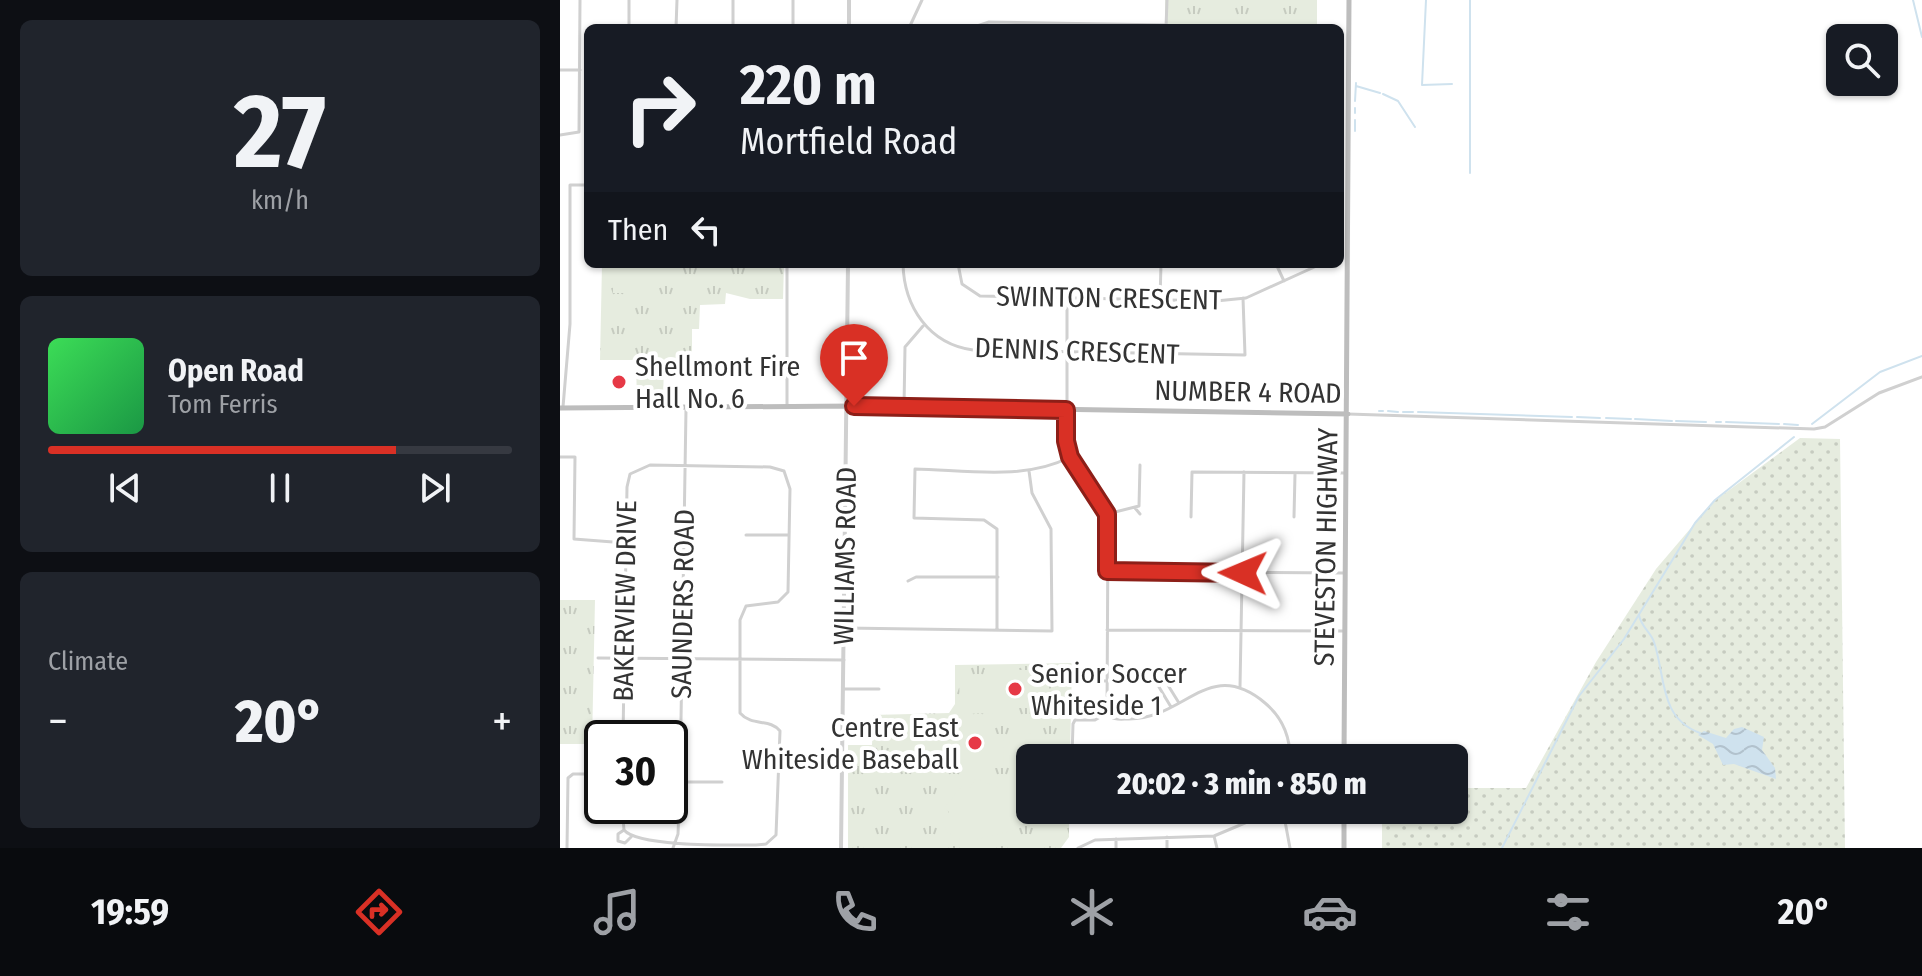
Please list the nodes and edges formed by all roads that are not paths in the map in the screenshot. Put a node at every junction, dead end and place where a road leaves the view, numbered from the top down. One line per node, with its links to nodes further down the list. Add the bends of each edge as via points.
1 (580, 0): 20 (street)
2 (629, 0): 10 (street)
3 (677, 0): 11 (street)
4 (733, 0): 12 (street)
5 (793, 0): 13 (street)
6 (849, 0): 14 (street)
7 (922, 0): 15 (street)
8 (1167, 0): 18 (street)
9 (1349, 0): 21 (main road, STEVESTON HIGHWAY)
10 (629, 24)
11 (676, 24)
12 (733, 24)
13 (793, 24)
14 (849, 24)
15 (911, 24)
16 (983, 24): 17 (street)
17 (1060, 24)
18 (1166, 24)
19 (560, 70): 20 (street)
20 (580, 70): 22 (street, via 579,132)
21 (1345, 83): 24 (main road, STEVESTON HIGHWAY)
22 (560, 135)
23 (584, 185): 38 (street, via 570,185)
24 (1344, 264): 47 (main road, STEVESTON HIGHWAY)
25 (787, 268): 43 (street)
26 (848, 268): 41 (street, WILLIAMS ROAD)
27 (904, 268): 36 (street, via 908,297)
28 (959, 268): 33 (street, SWINTON CRESCENT, via 961,282 975,295)
29 (1161, 268): 35 (street)
30 (1278, 268): 32 (street)
31 (1312, 268): 32 (street, SWINTON CRESCENT)
32 (1284, 281): 34 (street, SWINTON CRESCENT)
33 (1067, 298): 35 (street, SWINTON CRESCENT); 39 (street)
34 (1243, 298): 35 (street, SWINTON CRESCENT); 39 (street, DENNIS CRESCENT, via 1245,355)
35 (1160, 300)
36 (924, 325): 39 (street, DENNIS CRESCENT, via 966,349); 44 (street, via 905,347)
37 (560, 352): 38 (street)
38 (566, 352): 45 (street)
39 (1066, 352): 46 (street)
40 (1922, 377): 47 (street, NUMBER 4 ROAD, via 1879,393 1814,429)
41 (847, 406): 43 (main road, NUMBER 4 ROAD); 44 (main road, NUMBER 4 ROAD); 69 (street, WILLIAMS ROAD)
42 (686, 407): 43 (main road, NUMBER 4 ROAD); 45 (main road, NUMBER 4 ROAD); 51 (street, SAUNDERS ROAD)
43 (787, 407)
44 (904, 407): 46 (main road, NUMBER 4 ROAD)
45 (562, 408)
46 (1066, 410): 47 (main road, NUMBER 4 ROAD); 49 (street)
47 (1348, 414): 54 (main road, STEVESTON HIGHWAY)
48 (560, 457): 63 (street, via 575,457 574,539)
49 (1070, 457): 52 (street); 57 (street)
50 (1140, 465): 56 (street, via 1140,502)
51 (685, 466): 62 (street, via 784,471 790,483); 63 (street, BAKERVIEW DRIVE, via 646,465 630,474); 76 (street, SAUNDERS ROAD)
52 (1029, 471): 67 (street, via 915,469 914,518 992,523 998,534); 70 (street, via 1032,493 1051,529 1052,631)
53 (1244, 472): 55 (street); 59 (street, via 1192,472); 65 (street)
54 (1347, 473): 55 (street); 66 (main road, STEVESTON HIGHWAY)
55 (1295, 474): 60 (street)
56 (1135, 508): 57 (street); 58 (street)
57 (1107, 514): 64 (street)
58 (1140, 514)
59 (1191, 517)
60 (1294, 517)
61 (746, 535): 62 (street)
62 (789, 535): 77 (street, via 788,592 778,602 742,610)
63 (626, 543): 75 (street, BAKERVIEW DRIVE)
64 (1107, 571): 65 (street); 71 (street)
65 (1243, 573): 66 (street); 72 (street)
66 (1346, 573): 73 (main road, STEVESTON HIGHWAY)
67 (998, 577): 68 (street); 70 (street)
68 (908, 581)
69 (844, 628): 70 (street); 78 (street, WILLIAMS ROAD)
70 (997, 630)
71 (1107, 630): 72 (street); 80 (street)
72 (1242, 631): 73 (street); 81 (street)
73 (1345, 631): 91 (main road, STEVESTON HIGHWAY)
74 (598, 658): 75 (street)
75 (624, 658): 76 (street); 87 (street, BAKERVIEW DRIVE)
76 (682, 659): 77 (street); 88 (street, SAUNDERS ROAD)
77 (739, 659): 78 (street); 105 (street, via 740,713 748,721 780,731 778,832 760,845)
78 (844, 660): 82 (street, WILLIAMS ROAD)
79 (1077, 680): 80 (street)
80 (1106, 681): 86 (street)
81 (1240, 687): 84 (street, via 1210,686); 90 (street, via 1280,719)
82 (844, 689): 83 (street); 108 (street, WILLIAMS ROAD)
83 (879, 689)
84 (1179, 703): 85 (street); 85 (street, via 1161,681)
85 (1171, 708): 86 (street, via 1147,719 1114,719)
86 (1107, 713): 89 (street, via 1095,720 1076,720)
87 (623, 720)
88 (681, 720)
89 (1072, 744)
90 (1287, 744)
91 (1344, 744)
92 (584, 774): 106 (street, via 568,778)
93 (688, 782): 94 (street)
94 (722, 782)
95 (624, 824): 100 (street)
96 (677, 824): 105 (street, SAUNDERS ROAD)
97 (1244, 824): 101 (street)
98 (1286, 824): 113 (street)
99 (1344, 824): 114 (main road)
100 (624, 830): 102 (street); 102 (street, via 618,841)
101 (1214, 836): 103 (street); 112 (street)
102 (631, 837): 105 (street)
103 (1167, 837): 104 (street); 111 (street)
104 (1116, 839): 109 (street); 110 (street)
105 (676, 843): 107 (street, SAUNDERS ROAD)
106 (567, 848)
107 (673, 848)
108 (841, 848)
109 (1078, 848)
110 (1116, 848)
111 (1167, 848)
112 (1217, 848)
113 (1290, 848)
114 (1344, 848)

